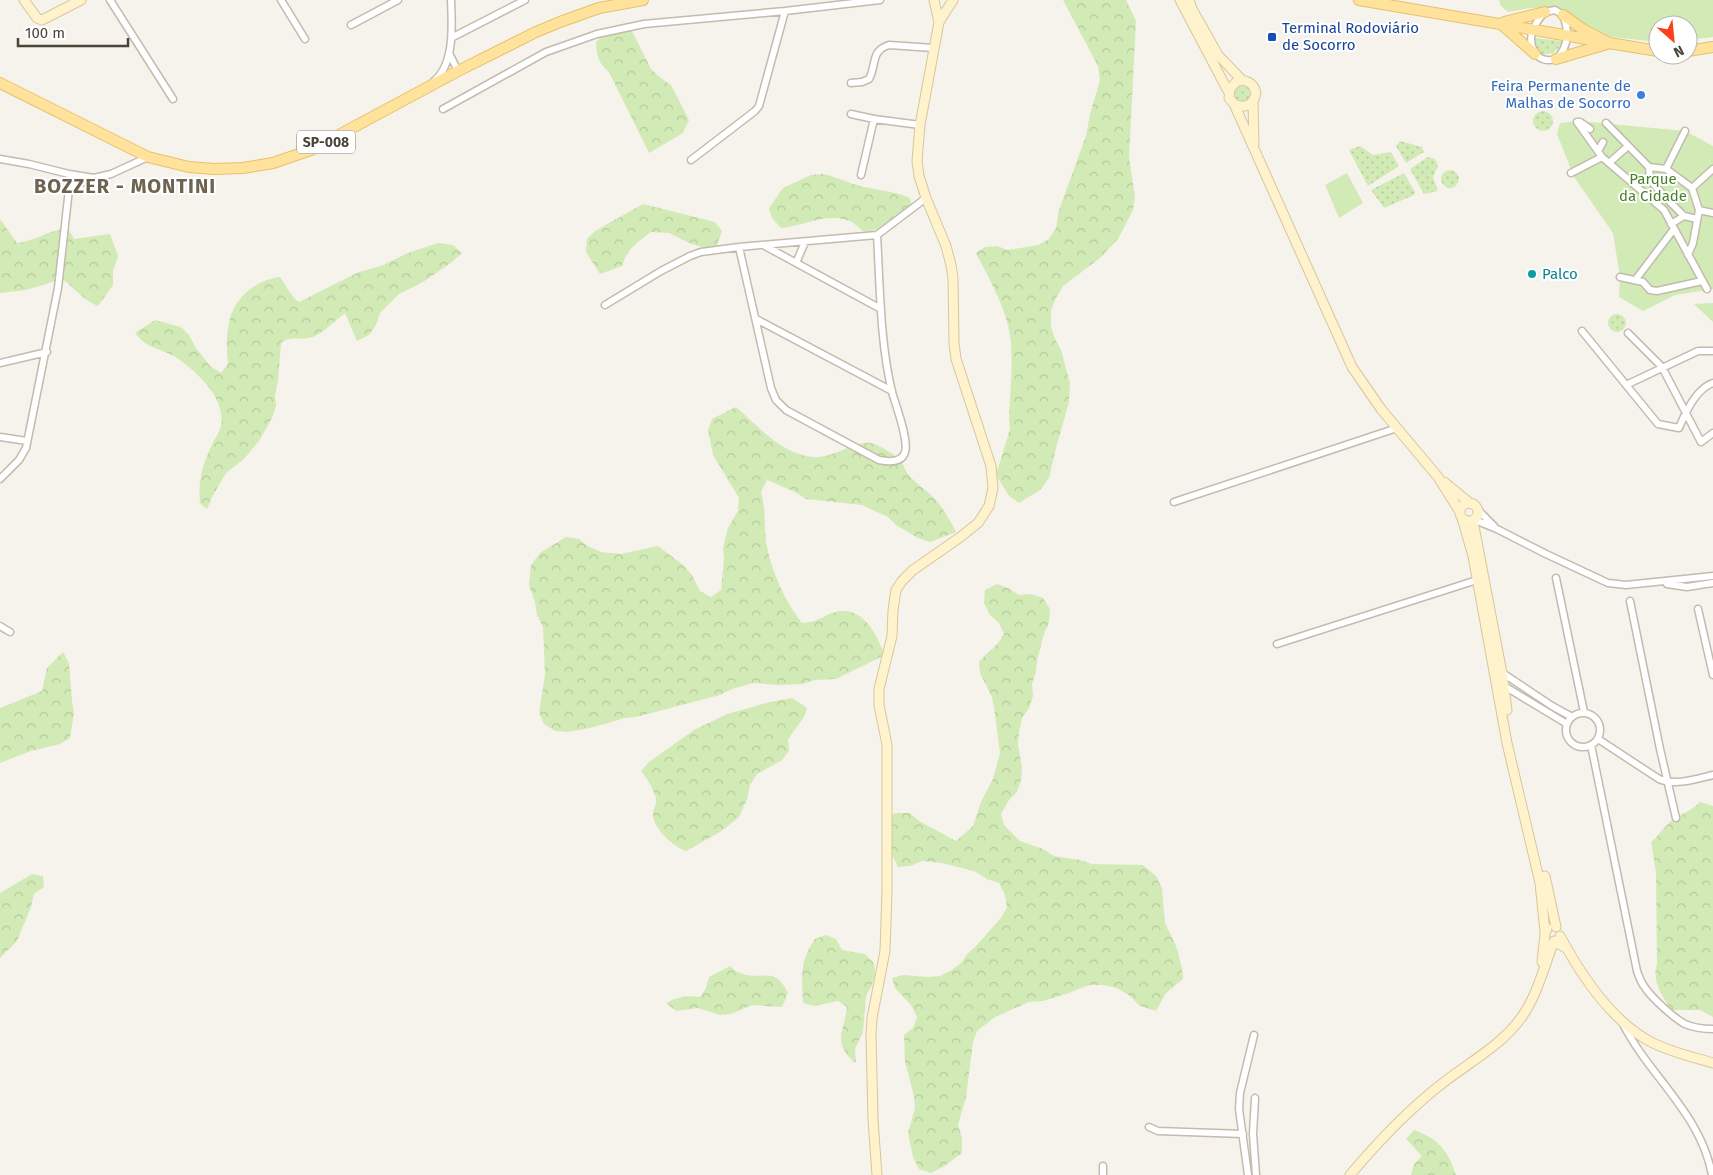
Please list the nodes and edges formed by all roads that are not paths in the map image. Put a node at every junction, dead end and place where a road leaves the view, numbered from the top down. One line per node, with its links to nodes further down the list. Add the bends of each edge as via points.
1 (24, 0): 2 (street, via 42,20)
2 (81, 0)
3 (110, 0): 40 (street)
4 (281, 0): 25 (street)
5 (398, 0): 21 (street)
6 (452, 0): 24 (street)
7 (525, 0): 15 (street)
8 (643, 0): 34 (main road, SP-008, via 582,13)
9 (880, 0): 16 (street)
10 (934, 0): 19 (street)
11 (953, 0): 19 (street)
12 (1180, 0): 39 (street)
13 (1189, 0): 35 (street, via 1218,55)
14 (1359, 0): 20 (main road)
15 (512, 3): 24 (street)
16 (785, 11): 43 (street, via 644,24 597,34 546,52); 56 (street, via 759,106)
17 (1545, 12): 18 (street, via 1555,10); 20 (main road); 22 (street)
18 (1563, 15): 23 (street); 26 (main road)
19 (939, 22): 27 (street)
20 (1500, 23): 22 (main road); 32 (main road)
21 (351, 25)
22 (1533, 30): 23 (main road); 32 (street)
23 (1568, 36): 26 (main road); 33 (street)
24 (453, 37): 31 (street)
25 (305, 39)
26 (1609, 44): 29 (main road); 33 (main road)
27 (933, 48): 37 (street, via 884,47 876,55 869,79); 47 (street)
28 (1713, 48): 30 (main road)
29 (1648, 49)
30 (1698, 50)
31 (449, 53): 34 (street); 38 (street, via 438,77)
32 (1535, 54): 33 (street, via 1543,60)
33 (1556, 59)
34 (458, 70): 38 (main road, SP-008)
35 (1242, 80): 39 (street, via 1232,84); 41 (street, via 1255,89)
36 (0, 83): 54 (main road, SP-008)
37 (851, 83)
38 (425, 88): 54 (main road, SP-008, via 311,150 273,163 214,169)
39 (1229, 93): 42 (street)
40 (173, 99)
41 (1253, 102): 42 (street, via 1242,107); 52 (street)
42 (1234, 104): 52 (street)
43 (443, 109)
44 (851, 114): 45 (street)
45 (874, 119): 47 (street); 62 (street)
46 (1606, 123): 51 (street)
47 (920, 125): 65 (street, via 917,161)
48 (1590, 129): 53 (street, via 1578,121)
49 (1685, 131): 59 (street)
50 (1603, 142): 53 (street)
51 (1628, 146): 57 (street); 58 (street)
52 (1254, 149): 94 (street, via 1352,367)
53 (1600, 154): 57 (street); 61 (street)
54 (148, 157): 63 (street)
55 (0, 159): 63 (street)
56 (691, 160)
57 (1609, 163): 70 (street, via 1664,210)
58 (1649, 167): 59 (street); 68 (street, via 1650,180)
59 (1666, 169): 64 (street)
60 (1713, 169): 64 (street)
61 (1571, 173)
62 (861, 175)
63 (94, 178): 87 (street, via 70,189)
64 (1692, 188): 66 (street)
65 (926, 198): 71 (street); 136 (street, via 949,254 956,359 991,466 993,488 989,506 978,523 914,570 896,590 892,636 879,689 887,745 887,901 885,951 871,1036)
66 (1699, 210): 67 (street); 69 (street)
67 (1713, 213)
68 (1684, 216): 69 (street); 70 (street)
69 (1697, 219): 75 (street)
70 (1673, 226): 75 (street); 78 (street)
71 (877, 235): 72 (street); 82 (street)
72 (805, 242): 73 (street); 76 (street)
73 (764, 245): 74 (street); 76 (street)
74 (740, 246): 81 (street, via 690,256); 83 (street)
75 (1688, 255): 79 (street)
76 (796, 263): 82 (street)
77 (1620, 277): 78 (street)
78 (1636, 279): 79 (street, via 1650,290 1657,291)
79 (1702, 281): 80 (street)
80 (1707, 289)
81 (605, 305)
82 (881, 309): 92 (street)
83 (756, 319): 92 (street); 92 (street, via 771,388 781,406 880,460 890,462 899,460 906,450)
84 (1582, 331): 91 (street)
85 (1628, 333): 89 (street)
86 (1713, 351): 89 (street, via 1698,351)
87 (47, 352): 88 (street); 97 (street)
88 (0, 364)
89 (1662, 367): 91 (street); 93 (street)
90 (1713, 383): 93 (street, via 1706,385)
91 (1626, 385): 93 (street, via 1658,424 1679,428)
92 (892, 391)
93 (1685, 412): 95 (street, via 1701,442)
94 (1397, 428): 98 (street); 100 (street)
95 (1713, 434)
96 (0, 437): 97 (street)
97 (27, 441): 99 (street, via 24,454)
98 (1438, 477): 101 (street); 102 (street)
99 (0, 479)
100 (1174, 502)
101 (1475, 507): 102 (street, via 1465,504); 103 (street, via 1478,516); 104 (street)
102 (1461, 515): 103 (street, via 1467,521); 107 (street)
103 (1474, 520): 104 (street); 116 (street)
104 (1496, 529): 108 (street, via 1608,583)
105 (1713, 576): 108 (street)
106 (1556, 578): 118 (street)
107 (1478, 580): 114 (street); 116 (street)
108 (1656, 582): 109 (street, via 1687,587)
109 (1713, 584)
110 (1630, 601): 125 (street)
111 (1698, 609): 115 (street)
112 (0, 626): 113 (street)
113 (10, 632)
114 (1277, 644)
115 (1713, 675)
116 (1499, 677): 117 (street); 119 (street); 127 (street, via 1507,743); 127 (street, via 1559,930)
117 (1552, 706): 119 (street); 120 (street)
118 (1584, 712): 120 (street); 122 (street, via 1599,722 1601,731)
119 (1548, 713): 121 (street)
120 (1572, 717): 121 (street)
121 (1566, 724): 123 (street, via 1568,738 1574,744 1582,747)
122 (1598, 739): 123 (street); 125 (street)
123 (1591, 745): 129 (street, via 1641,981 1650,994 1678,1019 1695,1027)
124 (1713, 775): 125 (street)
125 (1667, 782): 126 (street)
126 (1676, 818)
127 (1551, 936): 128 (street, via 1566,948 1599,995); 140 (street, via 1535,995 1514,1026 1430,1093)
128 (1622, 1020): 131 (street, via 1642,1037 1660,1046); 141 (street, via 1638,1051 1690,1117 1706,1152)
129 (1713, 1029)
130 (1254, 1034): 134 (street, via 1240,1094)
131 (1713, 1063)
132 (1255, 1098): 139 (street)
133 (1149, 1127): 134 (street, via 1158,1131)
134 (1243, 1134): 138 (street)
135 (1103, 1166): 137 (street)
136 (876, 1175)
137 (1103, 1175)
138 (1248, 1175)
139 (1256, 1175)
140 (1350, 1175)
141 (1712, 1175)

